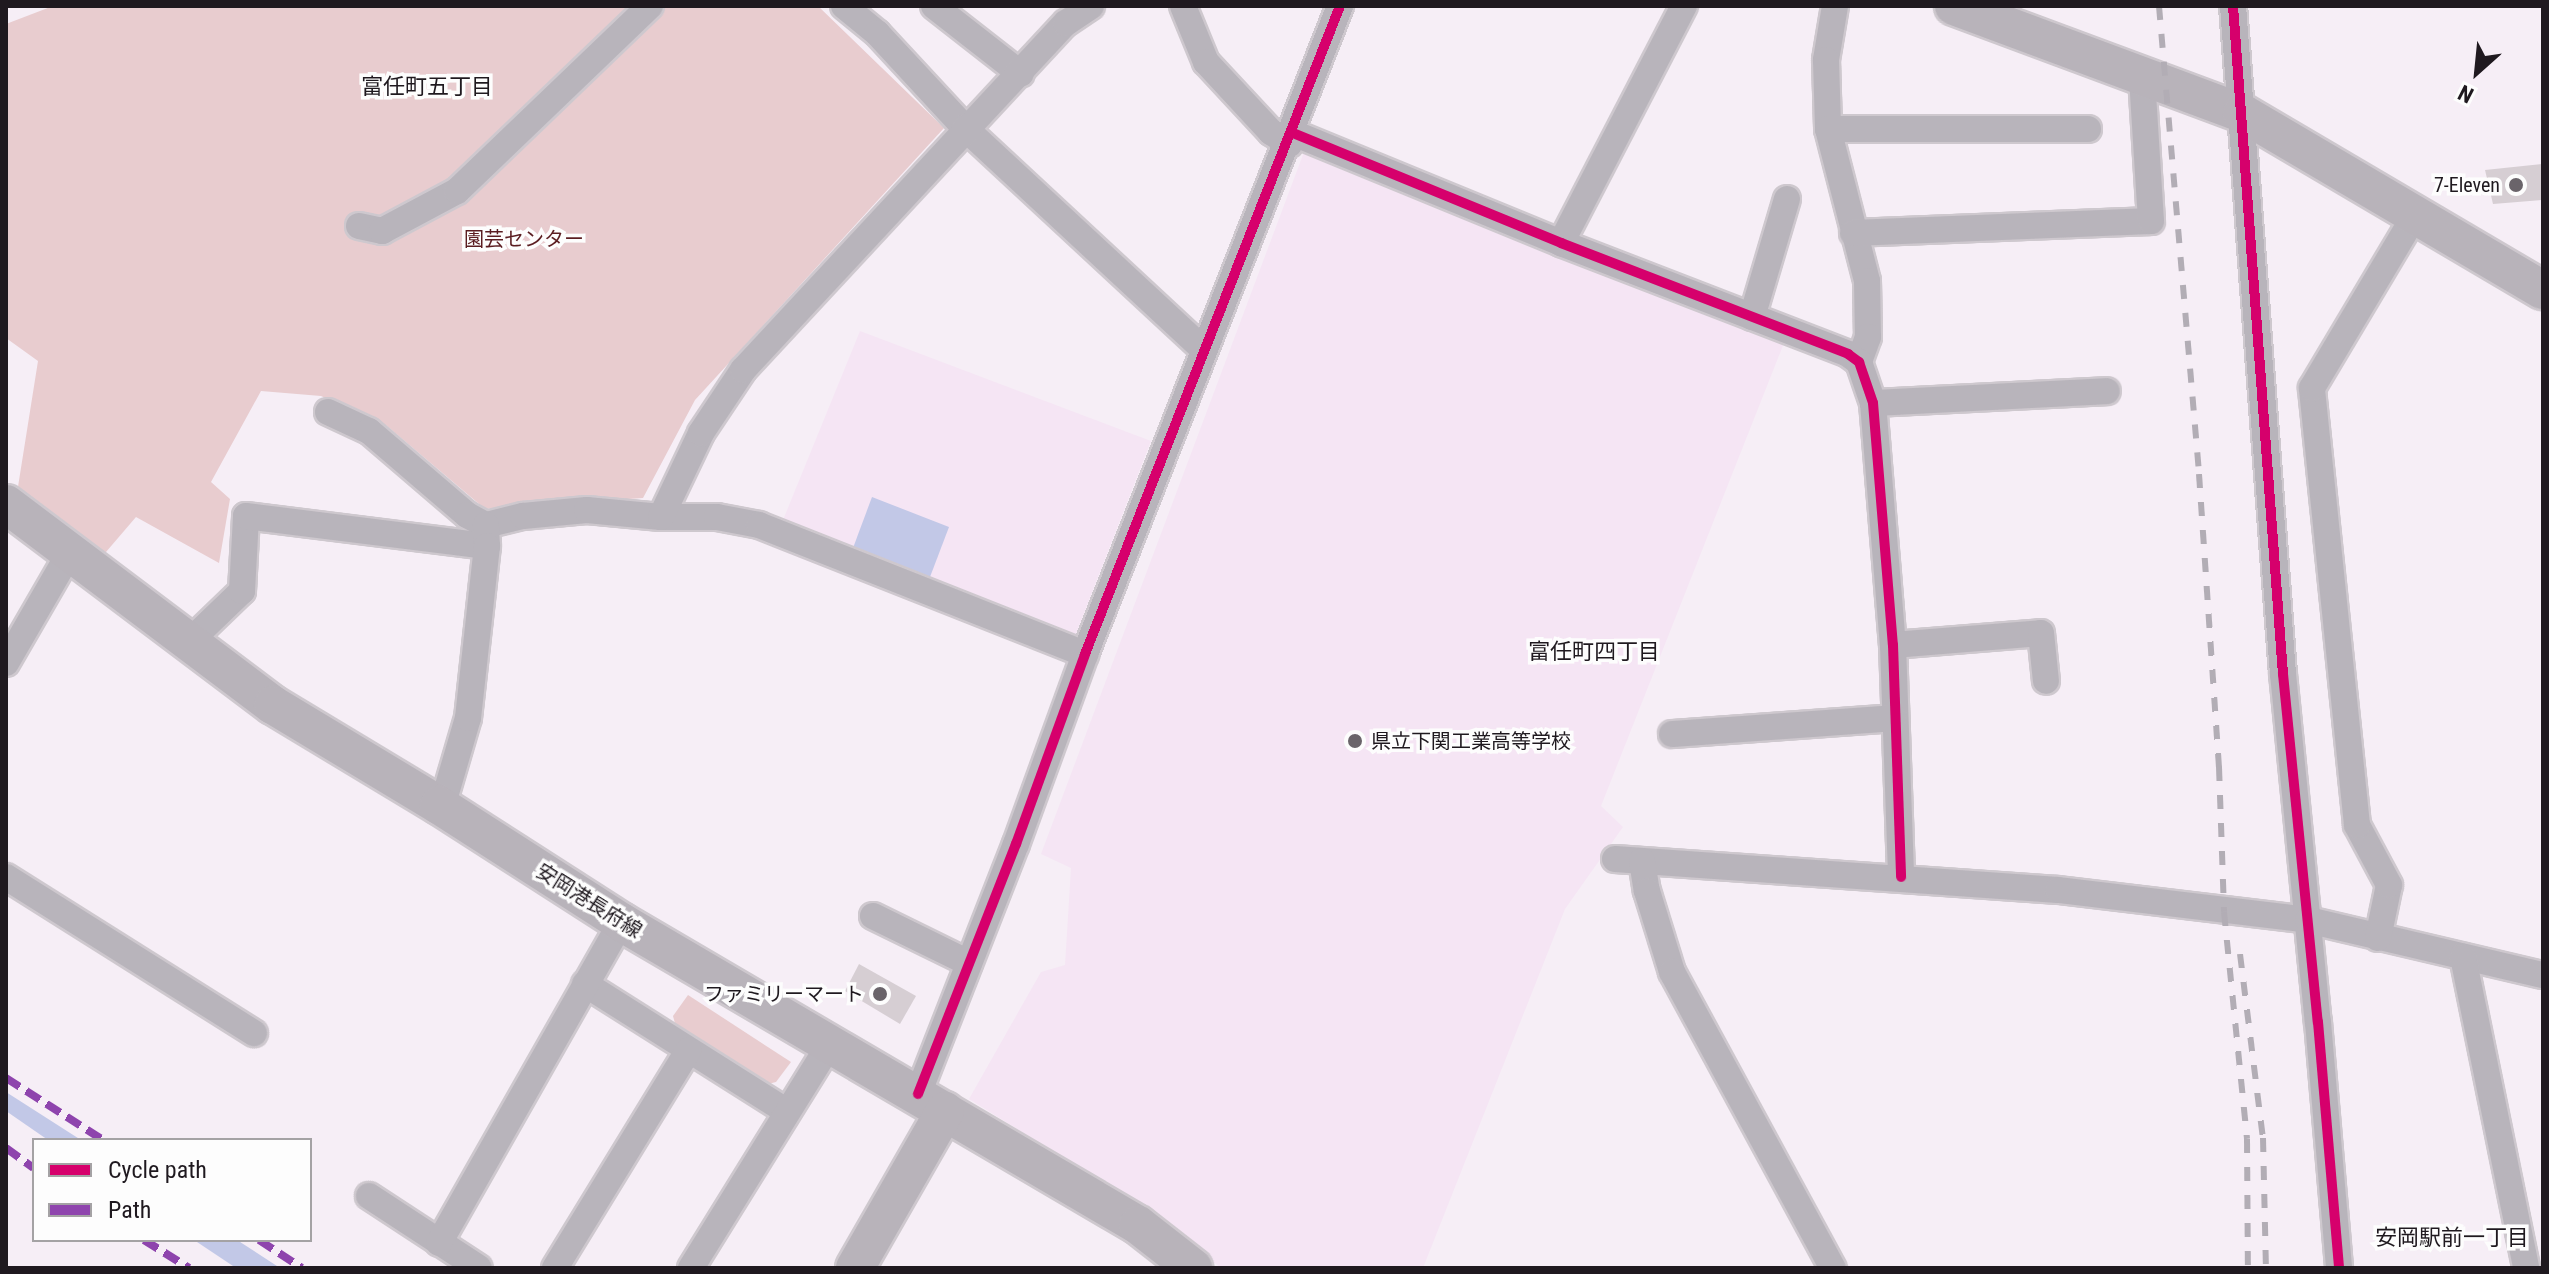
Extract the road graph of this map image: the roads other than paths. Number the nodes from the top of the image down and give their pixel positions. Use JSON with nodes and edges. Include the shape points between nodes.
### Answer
{"nodes":[{"id":1,"x":650,"y":6,"type":"edge"},
{"id":2,"x":844,"y":6,"type":"edge"},
{"id":3,"x":934,"y":6,"type":"edge"},
{"id":4,"x":1091,"y":6,"type":"edge"},
{"id":5,"x":1183,"y":6,"type":"edge"},
{"id":6,"x":1340,"y":6,"type":"edge"},
{"id":7,"x":1684,"y":6,"type":"edge"},
{"id":8,"x":1835,"y":6,"type":"edge"},
{"id":9,"x":1954,"y":6,"type":"edge"},
{"id":10,"x":2233,"y":6,"type":"edge"},
{"id":11,"x":1021,"y":74,"type":"junction"},
{"id":12,"x":2142,"y":78,"type":"junction"},
{"id":13,"x":2242,"y":113,"type":"junction"},
{"id":14,"x":965,"y":128,"type":"junction"},
{"id":15,"x":1828,"y":129,"type":"junction"},
{"id":16,"x":2088,"y":129,"type":"dead end"},
{"id":17,"x":1291,"y":138,"type":"junction"},
{"id":18,"x":1787,"y":199,"type":"dead end"},
{"id":19,"x":2414,"y":217,"type":"junction"},
{"id":20,"x":359,"y":226,"type":"dead end"},
{"id":21,"x":1853,"y":233,"type":"junction"},
{"id":22,"x":1561,"y":243,"type":"junction"},
{"id":23,"x":2543,"y":290,"type":"edge"},
{"id":24,"x":1752,"y":317,"type":"junction"},
{"id":25,"x":1203,"y":349,"type":"junction"},
{"id":26,"x":1859,"y":362,"type":"junction"},
{"id":27,"x":2107,"y":391,"type":"dead end"},
{"id":28,"x":1873,"y":403,"type":"junction"},
{"id":29,"x":328,"y":412,"type":"dead end"},
{"id":30,"x":6,"y":504,"type":"edge"},
{"id":31,"x":661,"y":517,"type":"junction"},
{"id":32,"x":486,"y":536,"type":"junction"},
{"id":33,"x":69,"y":554,"type":"junction"},
{"id":34,"x":188,"y":643,"type":"junction"},
{"id":35,"x":1893,"y":645,"type":"junction"},
{"id":36,"x":1085,"y":654,"type":"junction"},
{"id":37,"x":6,"y":663,"type":"edge"},
{"id":38,"x":2046,"y":681,"type":"dead end"},
{"id":39,"x":1893,"y":718,"type":"junction"},
{"id":40,"x":1672,"y":734,"type":"dead end"},
{"id":41,"x":439,"y":805,"type":"junction"},
{"id":42,"x":1615,"y":859,"type":"dead end"},
{"id":43,"x":1642,"y":861,"type":"junction"},
{"id":44,"x":6,"y":877,"type":"edge"},
{"id":45,"x":1901,"y":877,"type":"junction"},
{"id":46,"x":873,"y":916,"type":"dead end"},
{"id":47,"x":2308,"y":920,"type":"junction"},
{"id":48,"x":621,"y":922,"type":"junction"},
{"id":49,"x":2378,"y":938,"type":"junction"},
{"id":50,"x":2463,"y":957,"type":"junction"},
{"id":51,"x":969,"y":963,"type":"junction"},
{"id":52,"x":2543,"y":975,"type":"edge"},
{"id":53,"x":585,"y":984,"type":"junction"},
{"id":54,"x":254,"y":1033,"type":"dead end"},
{"id":55,"x":830,"y":1044,"type":"junction"},
{"id":56,"x":688,"y":1051,"type":"junction"},
{"id":57,"x":931,"y":1102,"type":"junction"},
{"id":58,"x":786,"y":1111,"type":"junction"},
{"id":59,"x":369,"y":1196,"type":"dead end"},
{"id":60,"x":439,"y":1243,"type":"junction"},
{"id":61,"x":479,"y":1268,"type":"edge"},
{"id":62,"x":555,"y":1268,"type":"edge"},
{"id":63,"x":691,"y":1268,"type":"edge"},
{"id":64,"x":855,"y":1268,"type":"edge"},
{"id":65,"x":1193,"y":1268,"type":"edge"},
{"id":66,"x":1833,"y":1268,"type":"edge"},
{"id":67,"x":2339,"y":1268,"type":"edge"},
{"id":68,"x":2526,"y":1268,"type":"edge"}],
"edges":[{"from":1,"to":20,"type":"street","via":[[457,191],[382,231]]},
{"from":2,"to":14,"type":"street","via":[[877,33]]},
{"from":3,"to":11,"type":"street"},
{"from":4,"to":11,"type":"street","via":[[1066,23]]},
{"from":5,"to":17,"type":"street","via":[[1206,62],[1271,132]]},
{"from":6,"to":17,"type":"street"},
{"from":7,"to":22,"type":"street"},
{"from":8,"to":15,"type":"street","via":[[1826,60]]},
{"from":9,"to":12,"type":"main road"},
{"from":10,"to":13,"type":"street"},
{"from":11,"to":14,"type":"street"},
{"from":12,"to":13,"type":"main road"},
{"from":12,"to":21,"type":"street","via":[[2151,221]]},
{"from":13,"to":19,"type":"main road"},
{"from":13,"to":47,"type":"street","via":[[2283,674]]},
{"from":14,"to":25,"type":"street"},
{"from":14,"to":31,"type":"street","via":[[743,370],[701,433]]},
{"from":15,"to":16,"type":"street"},
{"from":15,"to":21,"type":"street"},
{"from":17,"to":22,"type":"street"},
{"from":17,"to":25,"type":"street"},
{"from":18,"to":24,"type":"street"},
{"from":19,"to":23,"type":"main road"},
{"from":19,"to":49,"type":"street","via":[[2312,388],[2357,825],[2389,885]]},
{"from":21,"to":26,"type":"street","via":[[1867,281],[1868,337]]},
{"from":22,"to":24,"type":"street"},
{"from":24,"to":26,"type":"street"},
{"from":25,"to":36,"type":"street"},
{"from":26,"to":28,"type":"street"},
{"from":27,"to":28,"type":"street","via":[[2037,403]]},
{"from":28,"to":35,"type":"street"},
{"from":29,"to":32,"type":"street","via":[[369,431]]},
{"from":30,"to":33,"type":"main road","name":"安岡港長府線"},
{"from":31,"to":32,"type":"street","via":[[587,510],[523,516]]},
{"from":31,"to":36,"type":"street","via":[[717,517],[759,525]]},
{"from":32,"to":34,"type":"street","via":[[246,516],[242,591]]},
{"from":32,"to":41,"type":"street","via":[[468,718]]},
{"from":33,"to":34,"type":"main road","name":"安岡港長府線"},
{"from":33,"to":37,"type":"street"},
{"from":34,"to":41,"type":"main road","name":"安岡港長府線","via":[[273,705]]},
{"from":35,"to":38,"type":"street","via":[[2041,633]]},
{"from":35,"to":39,"type":"street"},
{"from":36,"to":51,"type":"street"},
{"from":39,"to":40,"type":"street"},
{"from":39,"to":45,"type":"street"},
{"from":41,"to":48,"type":"main road","name":"安岡港長府線"},
{"from":42,"to":43,"type":"street"},
{"from":43,"to":45,"type":"street"},
{"from":43,"to":66,"type":"street","via":[[1672,972]]},
{"from":44,"to":54,"type":"street","via":[[162,963]]},
{"from":45,"to":47,"type":"street"},
{"from":46,"to":51,"type":"street"},
{"from":47,"to":49,"type":"street"},
{"from":47,"to":67,"type":"street"},
{"from":48,"to":53,"type":"street"},
{"from":48,"to":55,"type":"main road","name":"安岡港長府線"},
{"from":49,"to":50,"type":"street"},
{"from":50,"to":52,"type":"street"},
{"from":50,"to":68,"type":"street"},
{"from":51,"to":57,"type":"street"},
{"from":53,"to":56,"type":"street"},
{"from":53,"to":60,"type":"street"},
{"from":55,"to":57,"type":"main road","name":"安岡港長府線"},
{"from":55,"to":58,"type":"street"},
{"from":56,"to":58,"type":"street"},
{"from":56,"to":62,"type":"street"},
{"from":57,"to":64,"type":"main road"},
{"from":57,"to":65,"type":"main road","name":"安岡港長府線","via":[[1138,1225]]},
{"from":58,"to":63,"type":"street"},
{"from":59,"to":60,"type":"street"},
{"from":60,"to":61,"type":"street"}]}
